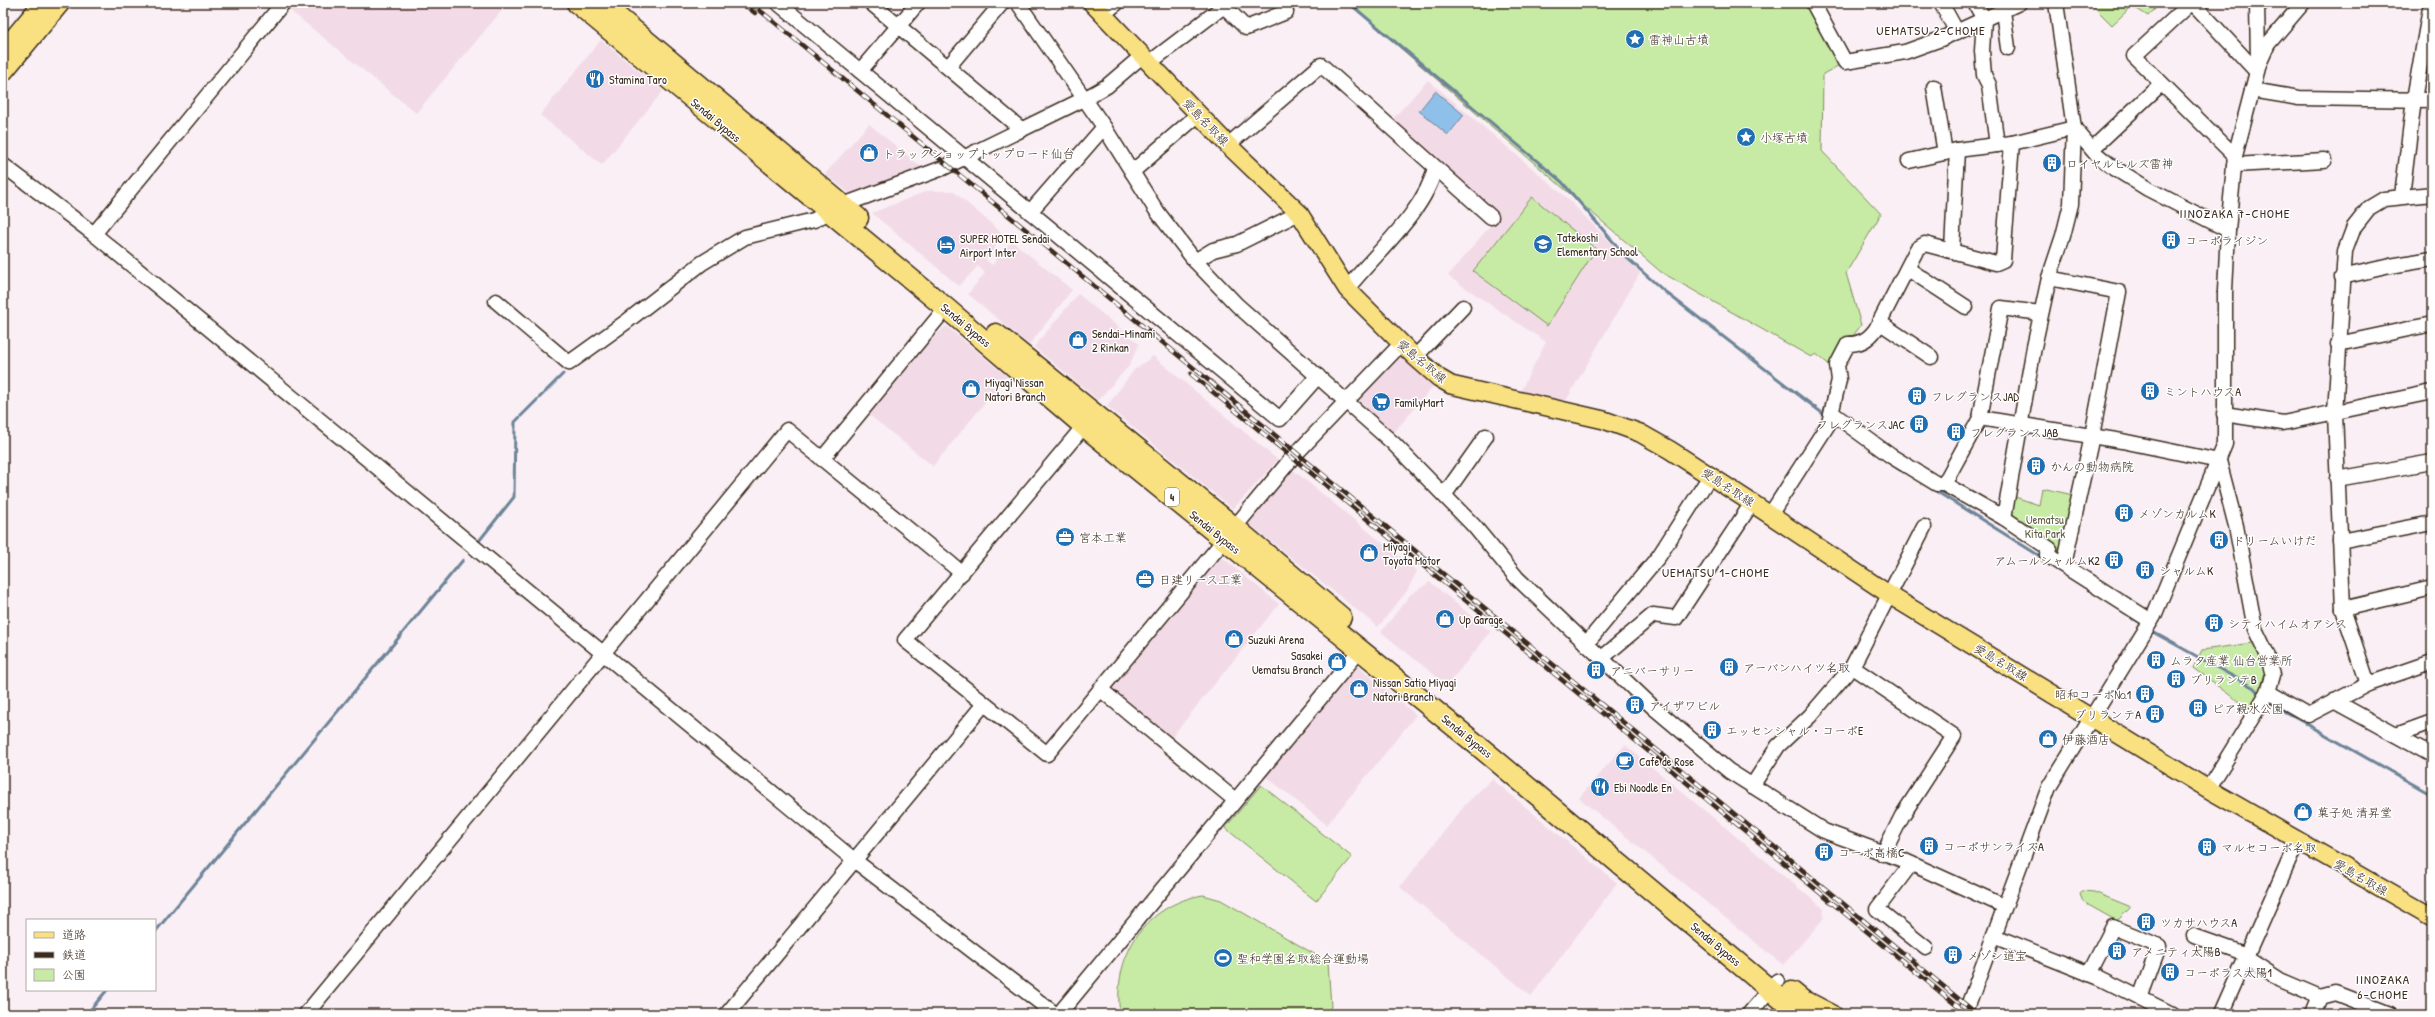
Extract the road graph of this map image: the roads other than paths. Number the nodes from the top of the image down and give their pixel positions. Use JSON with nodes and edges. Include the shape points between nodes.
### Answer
{"nodes":[{"id":1,"x":42,"y":3,"type":"edge"},
{"id":2,"x":62,"y":3,"type":"edge"},
{"id":3,"x":282,"y":3,"type":"edge"},
{"id":4,"x":577,"y":3,"type":"edge"},
{"id":5,"x":600,"y":3,"type":"edge"},
{"id":6,"x":778,"y":3,"type":"edge"},
{"id":7,"x":871,"y":3,"type":"edge"},
{"id":8,"x":918,"y":3,"type":"edge"},
{"id":9,"x":1002,"y":3,"type":"edge"},
{"id":10,"x":1018,"y":3,"type":"edge"},
{"id":11,"x":1117,"y":3,"type":"edge"},
{"id":12,"x":1813,"y":3,"type":"edge"},
{"id":13,"x":1941,"y":3,"type":"edge"},
{"id":14,"x":1976,"y":3,"type":"edge"},
{"id":15,"x":2019,"y":3,"type":"edge"},
{"id":16,"x":2056,"y":3,"type":"edge"},
{"id":17,"x":2192,"y":3,"type":"edge"},
{"id":18,"x":2257,"y":3,"type":"edge"},
{"id":19,"x":2303,"y":3,"type":"edge"},
{"id":20,"x":2431,"y":3,"type":"edge"},
{"id":21,"x":1098,"y":9,"type":"edge"},
{"id":22,"x":2003,"y":11,"type":"junction"},
{"id":23,"x":1286,"y":12,"type":"dead end"},
{"id":24,"x":1984,"y":19,"type":"junction"},
{"id":25,"x":899,"y":26,"type":"junction"},
{"id":26,"x":1957,"y":32,"type":"junction"},
{"id":27,"x":2008,"y":48,"type":"dead end"},
{"id":28,"x":3,"y":50,"type":"edge"},
{"id":29,"x":1146,"y":60,"type":"junction"},
{"id":30,"x":949,"y":66,"type":"junction"},
{"id":31,"x":2258,"y":67,"type":"junction"},
{"id":32,"x":860,"y":71,"type":"junction"},
{"id":33,"x":3,"y":73,"type":"edge"},
{"id":34,"x":2161,"y":84,"type":"junction"},
{"id":35,"x":1934,"y":87,"type":"dead end"},
{"id":36,"x":2252,"y":90,"type":"junction"},
{"id":37,"x":1084,"y":99,"type":"junction"},
{"id":38,"x":2414,"y":99,"type":"junction"},
{"id":39,"x":2432,"y":100,"type":"edge"},
{"id":40,"x":1199,"y":114,"type":"junction"},
{"id":41,"x":1104,"y":127,"type":"junction"},
{"id":42,"x":2074,"y":128,"type":"junction"},
{"id":43,"x":1021,"y":129,"type":"junction"},
{"id":44,"x":2012,"y":143,"type":"junction"},
{"id":45,"x":1228,"y":145,"type":"junction"},
{"id":46,"x":1997,"y":145,"type":"junction"},
{"id":47,"x":2092,"y":149,"type":"junction"},
{"id":48,"x":1951,"y":151,"type":"junction"},
{"id":49,"x":964,"y":156,"type":"junction"},
{"id":50,"x":2324,"y":160,"type":"dead end"},
{"id":51,"x":1909,"y":161,"type":"dead end"},
{"id":52,"x":2235,"y":161,"type":"junction"},
{"id":53,"x":3,"y":165,"type":"edge"},
{"id":54,"x":1435,"y":168,"type":"junction"},
{"id":55,"x":1132,"y":172,"type":"junction"},
{"id":56,"x":2432,"y":194,"type":"edge"},
{"id":57,"x":2402,"y":196,"type":"junction"},
{"id":58,"x":836,"y":209,"type":"junction"},
{"id":59,"x":1030,"y":212,"type":"junction"},
{"id":60,"x":1299,"y":212,"type":"junction"},
{"id":61,"x":1491,"y":217,"type":"dead end"},
{"id":62,"x":2228,"y":230,"type":"junction"},
{"id":63,"x":94,"y":234,"type":"junction"},
{"id":64,"x":1952,"y":250,"type":"junction"},
{"id":65,"x":2432,"y":259,"type":"edge"},
{"id":66,"x":1195,"y":261,"type":"junction"},
{"id":67,"x":1908,"y":269,"type":"junction"},
{"id":68,"x":2342,"y":277,"type":"junction"},
{"id":69,"x":2049,"y":278,"type":"junction"},
{"id":70,"x":1347,"y":289,"type":"junction"},
{"id":71,"x":496,"y":301,"type":"dead end"},
{"id":72,"x":1463,"y":307,"type":"dead end"},
{"id":73,"x":1966,"y":307,"type":"dead end"},
{"id":74,"x":946,"y":308,"type":"junction"},
{"id":75,"x":2041,"y":313,"type":"junction"},
{"id":76,"x":1880,"y":322,"type":"junction"},
{"id":77,"x":2432,"y":324,"type":"edge"},
{"id":78,"x":1401,"y":344,"type":"junction"},
{"id":79,"x":2338,"y":344,"type":"junction"},
{"id":80,"x":1415,"y":357,"type":"junction"},
{"id":81,"x":1931,"y":357,"type":"dead end"},
{"id":82,"x":1318,"y":376,"type":"junction"},
{"id":83,"x":2432,"y":392,"type":"edge"},
{"id":84,"x":1346,"y":401,"type":"junction"},
{"id":85,"x":2335,"y":413,"type":"junction"},
{"id":86,"x":2224,"y":414,"type":"junction"},
{"id":87,"x":1831,"y":417,"type":"junction"},
{"id":88,"x":1980,"y":418,"type":"junction"},
{"id":89,"x":2022,"y":425,"type":"junction"},
{"id":90,"x":1084,"y":426,"type":"junction"},
{"id":91,"x":1486,"y":436,"type":"dead end"},
{"id":92,"x":2092,"y":436,"type":"junction"},
{"id":93,"x":822,"y":459,"type":"junction"},
{"id":94,"x":2219,"y":461,"type":"junction"},
{"id":95,"x":2432,"y":462,"type":"edge"},
{"id":96,"x":1710,"y":476,"type":"junction"},
{"id":97,"x":2337,"y":479,"type":"junction"},
{"id":98,"x":1944,"y":484,"type":"junction"},
{"id":99,"x":1445,"y":494,"type":"junction"},
{"id":100,"x":1752,"y":503,"type":"junction"},
{"id":101,"x":1770,"y":514,"type":"junction"},
{"id":102,"x":2004,"y":518,"type":"junction"},
{"id":103,"x":2432,"y":523,"type":"edge"},
{"id":104,"x":1924,"y":527,"type":"dead end"},
{"id":105,"x":1229,"y":533,"type":"junction"},
{"id":106,"x":2340,"y":541,"type":"junction"},
{"id":107,"x":2064,"y":565,"type":"junction"},
{"id":108,"x":962,"y":573,"type":"junction"},
{"id":109,"x":2432,"y":588,"type":"edge"},
{"id":110,"x":1888,"y":594,"type":"junction"},
{"id":111,"x":2343,"y":609,"type":"junction"},
{"id":112,"x":2151,"y":621,"type":"junction"},
{"id":113,"x":1586,"y":644,"type":"junction"},
{"id":114,"x":1360,"y":650,"type":"junction"},
{"id":115,"x":602,"y":654,"type":"junction"},
{"id":116,"x":1602,"y":658,"type":"junction"},
{"id":117,"x":2432,"y":662,"type":"edge"},
{"id":118,"x":1852,"y":666,"type":"junction"},
{"id":119,"x":2368,"y":684,"type":"junction"},
{"id":120,"x":1100,"y":689,"type":"junction"},
{"id":121,"x":2268,"y":692,"type":"junction"},
{"id":122,"x":2334,"y":701,"type":"junction"},
{"id":123,"x":984,"y":704,"type":"junction"},
{"id":124,"x":2091,"y":716,"type":"junction"},
{"id":125,"x":2432,"y":722,"type":"edge"},
{"id":126,"x":2396,"y":735,"type":"junction"},
{"id":127,"x":2432,"y":755,"type":"edge"},
{"id":128,"x":1752,"y":786,"type":"junction"},
{"id":129,"x":2208,"y":788,"type":"junction"},
{"id":130,"x":1236,"y":800,"type":"junction"},
{"id":131,"x":2298,"y":840,"type":"junction"},
{"id":132,"x":1883,"y":854,"type":"junction"},
{"id":133,"x":854,"y":860,"type":"junction"},
{"id":134,"x":1910,"y":864,"type":"junction"},
{"id":135,"x":2004,"y":906,"type":"junction"},
{"id":136,"x":2432,"y":917,"type":"edge"},
{"id":137,"x":1994,"y":936,"type":"junction"},
{"id":138,"x":2202,"y":939,"type":"dead end"},
{"id":139,"x":1926,"y":948,"type":"dead end"},
{"id":140,"x":2246,"y":958,"type":"junction"},
{"id":141,"x":2089,"y":974,"type":"junction"},
{"id":142,"x":1773,"y":985,"type":"junction"},
{"id":143,"x":2320,"y":997,"type":"junction"},
{"id":144,"x":2140,"y":998,"type":"junction"},
{"id":145,"x":1799,"y":1005,"type":"edge"},
{"id":146,"x":306,"y":1014,"type":"edge"},
{"id":147,"x":727,"y":1014,"type":"edge"},
{"id":148,"x":1055,"y":1014,"type":"edge"},
{"id":149,"x":1059,"y":1014,"type":"edge"},
{"id":150,"x":1749,"y":1014,"type":"edge"},
{"id":151,"x":1819,"y":1014,"type":"edge"},
{"id":152,"x":1833,"y":1014,"type":"edge"},
{"id":153,"x":1965,"y":1014,"type":"edge"},
{"id":154,"x":2172,"y":1014,"type":"edge"},
{"id":155,"x":2221,"y":1014,"type":"edge"},
{"id":156,"x":2313,"y":1014,"type":"edge"},
{"id":157,"x":2389,"y":1014,"type":"edge"}],
"edges":[{"from":1,"to":28,"type":"main road"},
{"from":2,"to":33,"type":"main road"},
{"from":3,"to":63,"type":"street"},
{"from":4,"to":58,"type":"highway","name":"Sendai Bypass","number":"4"},
{"from":5,"to":58,"type":"highway","name":"Sendai Bypass","number":"4"},
{"from":6,"to":32,"type":"street"},
{"from":7,"to":25,"type":"street"},
{"from":8,"to":25,"type":"street"},
{"from":9,"to":30,"type":"street"},
{"from":10,"to":37,"type":"street"},
{"from":11,"to":21,"type":"street"},
{"from":12,"to":26,"type":"street","via":[[1845,62],[1905,52]]},
{"from":13,"to":26,"type":"street"},
{"from":14,"to":24,"type":"street"},
{"from":15,"to":22,"type":"street"},
{"from":16,"to":42,"type":"street"},
{"from":17,"to":31,"type":"street"},
{"from":17,"to":34,"type":"street","via":[[2134,56]]},
{"from":18,"to":31,"type":"street"},
{"from":19,"to":31,"type":"street","via":[[2268,44]]},
{"from":20,"to":38,"type":"street"},
{"from":21,"to":29,"type":"main road","name":"愛島名取線"},
{"from":22,"to":24,"type":"street"},
{"from":22,"to":27,"type":"street"},
{"from":23,"to":29,"type":"street","via":[[1246,28],[1224,6]]},
{"from":24,"to":26,"type":"street"},
{"from":24,"to":46,"type":"street","via":[[1984,75],[1989,85]]},
{"from":25,"to":30,"type":"street"},
{"from":25,"to":32,"type":"street"},
{"from":29,"to":37,"type":"street"},
{"from":29,"to":40,"type":"main road","name":"愛島名取線"},
{"from":30,"to":43,"type":"street"},
{"from":31,"to":36,"type":"street"},
{"from":32,"to":49,"type":"street"},
{"from":34,"to":47,"type":"street"},
{"from":34,"to":52,"type":"street"},
{"from":35,"to":48,"type":"street"},
{"from":36,"to":38,"type":"street","via":[[2299,98]]},
{"from":36,"to":52,"type":"street"},
{"from":37,"to":41,"type":"street"},
{"from":37,"to":43,"type":"street"},
{"from":38,"to":39,"type":"street"},
{"from":38,"to":57,"type":"street"},
{"from":40,"to":45,"type":"main road","name":"愛島名取線"},
{"from":40,"to":55,"type":"street"},
{"from":41,"to":55,"type":"street"},
{"from":41,"to":59,"type":"street"},
{"from":42,"to":44,"type":"street"},
{"from":42,"to":47,"type":"street"},
{"from":42,"to":69,"type":"street","via":[[2071,204]]},
{"from":43,"to":49,"type":"street"},
{"from":44,"to":46,"type":"street"},
{"from":44,"to":64,"type":"street","via":[[2003,260],[1996,263]]},
{"from":45,"to":54,"type":"street","via":[[1321,65]]},
{"from":45,"to":60,"type":"main road","name":"愛島名取線"},
{"from":46,"to":48,"type":"street"},
{"from":47,"to":62,"type":"street","via":[[2111,166],[2148,189]]},
{"from":48,"to":51,"type":"street"},
{"from":48,"to":64,"type":"street"},
{"from":49,"to":58,"type":"street","via":[[934,171]]},
{"from":49,"to":59,"type":"street"},
{"from":50,"to":52,"type":"street"},
{"from":52,"to":62,"type":"street"},
{"from":53,"to":63,"type":"street"},
{"from":54,"to":61,"type":"street"},
{"from":54,"to":70,"type":"street","via":[[1431,184],[1414,210]]},
{"from":55,"to":66,"type":"street","via":[[1156,210]]},
{"from":56,"to":57,"type":"street"},
{"from":57,"to":68,"type":"street","via":[[2384,199],[2369,208],[2354,227],[2345,250]]},
{"from":58,"to":71,"type":"street","via":[[795,225],[745,237],[702,263],[569,363]]},
{"from":58,"to":74,"type":"highway","name":"Sendai Bypass","number":"4"},
{"from":58,"to":105,"type":"highway","name":"Sendai Bypass","number":"4","via":[[966,310]]},
{"from":59,"to":82,"type":"street","via":[[1280,419]]},
{"from":60,"to":66,"type":"street","via":[[1237,244],[1213,250]]},
{"from":60,"to":70,"type":"main road","name":"愛島名取線"},
{"from":62,"to":86,"type":"street"},
{"from":63,"to":115,"type":"street"},
{"from":64,"to":67,"type":"street","via":[[1925,244],[1917,249]]},
{"from":65,"to":68,"type":"street"},
{"from":66,"to":82,"type":"street","via":[[1237,305]]},
{"from":67,"to":73,"type":"street"},
{"from":67,"to":76,"type":"street"},
{"from":68,"to":79,"type":"street"},
{"from":69,"to":75,"type":"street"},
{"from":69,"to":92,"type":"street","via":[[2119,292]]},
{"from":70,"to":78,"type":"main road","name":"愛島名取線"},
{"from":72,"to":80,"type":"street"},
{"from":74,"to":90,"type":"highway","name":"Sendai Bypass","number":"4"},
{"from":74,"to":93,"type":"street"},
{"from":75,"to":88,"type":"street","via":[[2001,308]]},
{"from":75,"to":89,"type":"street"},
{"from":76,"to":81,"type":"street"},
{"from":76,"to":87,"type":"street","via":[[1870,337],[1858,344],[1848,344],[1837,365],[1839,380]]},
{"from":77,"to":79,"type":"street"},
{"from":78,"to":80,"type":"main road","name":"愛島名取線"},
{"from":78,"to":84,"type":"street"},
{"from":79,"to":85,"type":"street"},
{"from":80,"to":96,"type":"main road","name":"愛島名取線","via":[[1451,385],[1604,420],[1640,433]]},
{"from":82,"to":84,"type":"street"},
{"from":83,"to":85,"type":"street"},
{"from":84,"to":99,"type":"street"},
{"from":84,"to":105,"type":"street","via":[[1292,458]]},
{"from":85,"to":86,"type":"street","via":[[2283,423]]},
{"from":85,"to":97,"type":"street"},
{"from":86,"to":94,"type":"street","via":[[2225,444]]},
{"from":87,"to":98,"type":"street","via":[[1937,484]]},
{"from":87,"to":101,"type":"street"},
{"from":88,"to":89,"type":"street"},
{"from":88,"to":98,"type":"street"},
{"from":89,"to":92,"type":"street"},
{"from":89,"to":102,"type":"street"},
{"from":90,"to":105,"type":"highway","name":"Sendai Bypass","number":"4"},
{"from":90,"to":108,"type":"street"},
{"from":91,"to":99,"type":"street"},
{"from":92,"to":94,"type":"street"},
{"from":92,"to":107,"type":"street"},
{"from":93,"to":108,"type":"street"},
{"from":93,"to":115,"type":"street","via":[[787,430]]},
{"from":94,"to":112,"type":"street"},
{"from":94,"to":121,"type":"street","via":[[2236,526],[2255,629],[2267,654],[2273,675]]},
{"from":95,"to":97,"type":"street"},
{"from":96,"to":100,"type":"main road","name":"愛島名取線"},
{"from":96,"to":113,"type":"street","via":[[1659,556]]},
{"from":97,"to":106,"type":"street"},
{"from":98,"to":102,"type":"street"},
{"from":99,"to":113,"type":"street","via":[[1517,578]]},
{"from":100,"to":101,"type":"main road","name":"愛島名取線"},
{"from":100,"to":116,"type":"street","via":[[1676,618],[1653,615]]},
{"from":101,"to":110,"type":"main road","name":"愛島名取線"},
{"from":102,"to":107,"type":"street","via":[[2050,549],[2047,555]]},
{"from":103,"to":106,"type":"street"},
{"from":104,"to":110,"type":"street"},
{"from":105,"to":114,"type":"highway","name":"Sendai Bypass","number":"4"},
{"from":105,"to":120,"type":"street"},
{"from":105,"to":142,"type":"highway","name":"Sendai Bypass","number":"4"},
{"from":106,"to":111,"type":"street"},
{"from":107,"to":112,"type":"street"},
{"from":108,"to":123,"type":"street","via":[[905,640]]},
{"from":109,"to":111,"type":"street"},
{"from":110,"to":118,"type":"street"},
{"from":110,"to":124,"type":"main road","name":"愛島名取線"},
{"from":111,"to":119,"type":"street"},
{"from":112,"to":124,"type":"street"},
{"from":113,"to":116,"type":"street"},
{"from":114,"to":130,"type":"street"},
{"from":114,"to":142,"type":"highway","name":"Sendai Bypass","number":"4"},
{"from":115,"to":133,"type":"street"},
{"from":115,"to":146,"type":"street"},
{"from":116,"to":128,"type":"street","via":[[1691,742]]},
{"from":117,"to":119,"type":"street"},
{"from":118,"to":128,"type":"street","via":[[1810,716],[1778,746]]},
{"from":118,"to":132,"type":"street","via":[[1954,736],[1902,816]]},
{"from":119,"to":122,"type":"street"},
{"from":120,"to":123,"type":"street","via":[[1047,754]]},
{"from":120,"to":130,"type":"street"},
{"from":121,"to":122,"type":"street","via":[[2308,715]]},
{"from":121,"to":129,"type":"street"},
{"from":122,"to":126,"type":"street"},
{"from":123,"to":133,"type":"street"},
{"from":124,"to":129,"type":"main road","name":"愛島名取線"},
{"from":124,"to":135,"type":"street","via":[[2049,787]]},
{"from":125,"to":126,"type":"street"},
{"from":126,"to":127,"type":"street"},
{"from":128,"to":132,"type":"street","via":[[1824,830]]},
{"from":129,"to":131,"type":"main road","name":"愛島名取線"},
{"from":130,"to":149,"type":"street"},
{"from":131,"to":136,"type":"main road","name":"愛島名取線"},
{"from":131,"to":140,"type":"street"},
{"from":132,"to":134,"type":"street"},
{"from":133,"to":147,"type":"street"},
{"from":133,"to":148,"type":"street"},
{"from":134,"to":135,"type":"street"},
{"from":134,"to":139,"type":"street","via":[[1877,909]]},
{"from":135,"to":137,"type":"street"},
{"from":137,"to":141,"type":"street"},
{"from":137,"to":153,"type":"street"},
{"from":138,"to":140,"type":"street","via":[[2194,936],[2242,953]]},
{"from":140,"to":143,"type":"street","via":[[2280,980]]},
{"from":140,"to":155,"type":"street"},
{"from":141,"to":144,"type":"street"},
{"from":141,"to":144,"type":"street","via":[[2113,927],[2159,946]]},
{"from":142,"to":145,"type":"highway","name":"Sendai Bypass","number":"4"},
{"from":142,"to":150,"type":"street"},
{"from":143,"to":156,"type":"street"},
{"from":143,"to":157,"type":"street","via":[[2335,993]]},
{"from":144,"to":154,"type":"street"},
{"from":145,"to":151,"type":"highway","name":"Sendai Bypass","number":"4"},
{"from":145,"to":152,"type":"main road"}]}
